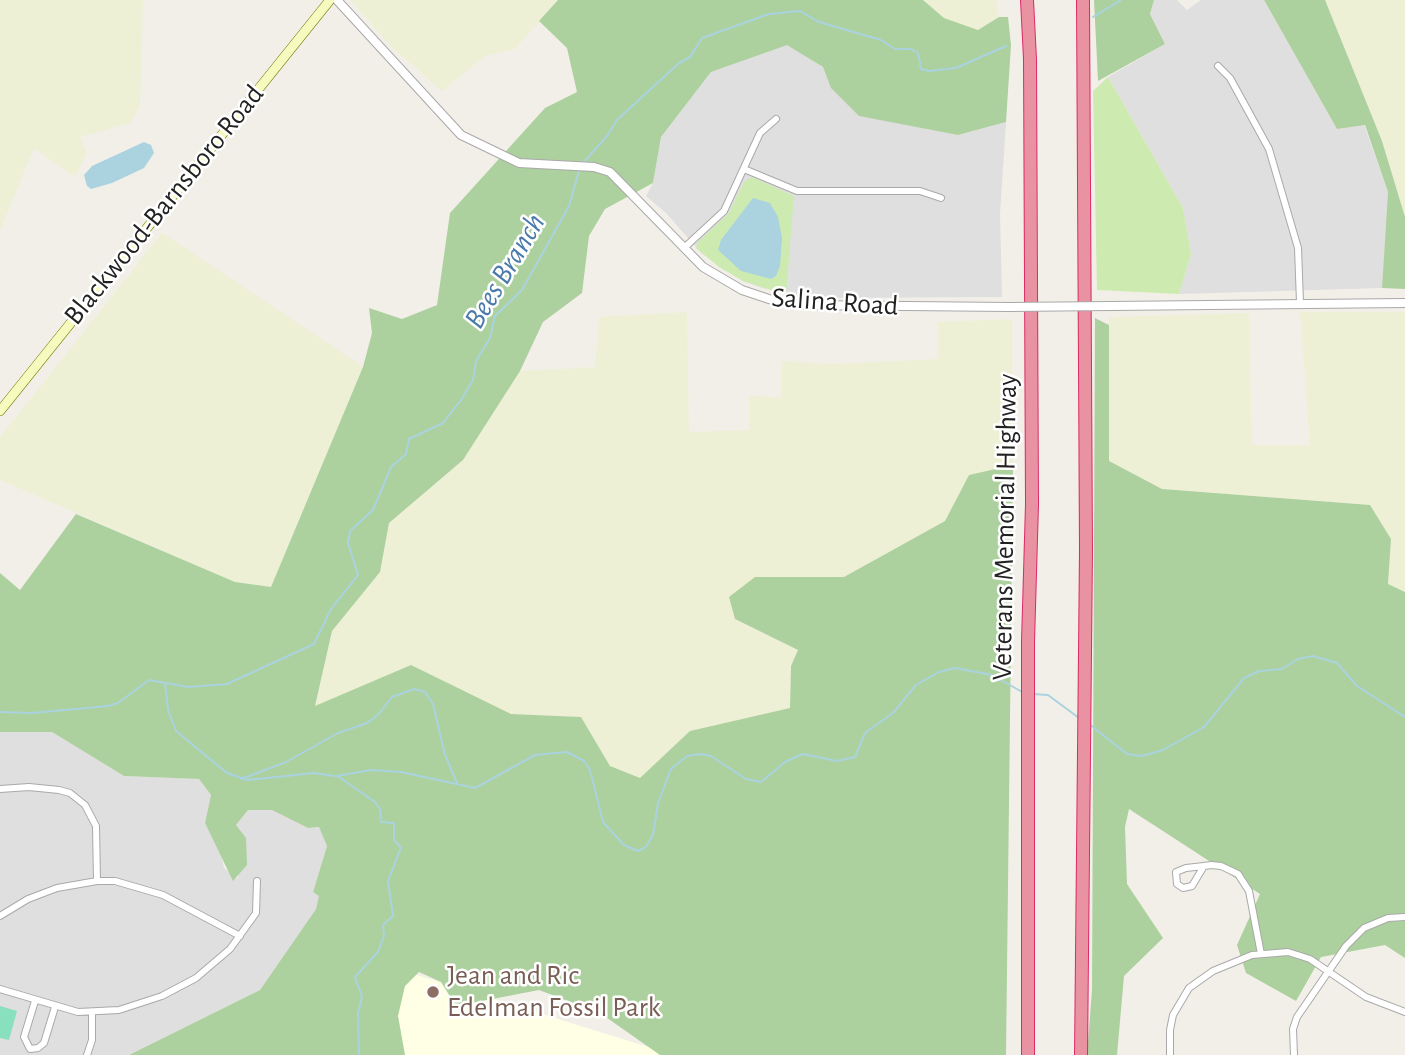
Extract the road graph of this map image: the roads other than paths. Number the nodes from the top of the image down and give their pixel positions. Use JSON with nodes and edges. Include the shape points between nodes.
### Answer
{"nodes":[{"id":1,"x":330,"y":0,"type":"edge"},
{"id":2,"x":337,"y":0,"type":"edge"},
{"id":3,"x":1027,"y":0,"type":"edge"},
{"id":4,"x":1083,"y":0,"type":"edge"},
{"id":5,"x":1218,"y":66,"type":"dead end"},
{"id":6,"x":776,"y":119,"type":"dead end"},
{"id":7,"x":744,"y":169,"type":"junction"},
{"id":8,"x":941,"y":198,"type":"dead end"},
{"id":9,"x":684,"y":248,"type":"junction"},
{"id":10,"x":1300,"y":303,"type":"junction"},
{"id":11,"x":1405,"y":303,"type":"edge"},
{"id":12,"x":0,"y":411,"type":"edge"},
{"id":13,"x":0,"y":789,"type":"edge"},
{"id":14,"x":1204,"y":866,"type":"junction"},
{"id":15,"x":97,"y":881,"type":"junction"},
{"id":16,"x":257,"y":881,"type":"dead end"},
{"id":17,"x":0,"y":916,"type":"edge"},
{"id":18,"x":1405,"y":917,"type":"edge"},
{"id":19,"x":240,"y":936,"type":"junction"},
{"id":20,"x":1261,"y":954,"type":"junction"},
{"id":21,"x":1329,"y":971,"type":"junction"},
{"id":22,"x":0,"y":989,"type":"edge"},
{"id":23,"x":35,"y":1001,"type":"junction"},
{"id":24,"x":55,"y":1007,"type":"junction"},
{"id":25,"x":92,"y":1012,"type":"junction"},
{"id":26,"x":1405,"y":1012,"type":"edge"},
{"id":27,"x":87,"y":1055,"type":"edge"},
{"id":28,"x":1028,"y":1055,"type":"edge"},
{"id":29,"x":1081,"y":1055,"type":"edge"},
{"id":30,"x":1170,"y":1055,"type":"edge"},
{"id":31,"x":1294,"y":1055,"type":"edge"}],
"edges":[{"from":1,"to":12,"type":"main road","name":"Blackwood-Barnsboro Road"},
{"from":2,"to":9,"type":"street","name":"Salina Road","via":[[461,135],[519,163],[586,166],[616,176]]},
{"from":3,"to":28,"type":"highway","name":"Veterans Memorial Highway","via":[[1032,490]]},
{"from":4,"to":29,"type":"highway","via":[[1086,550]]},
{"from":5,"to":10,"type":"street","via":[[1230,78],[1269,149],[1298,248]]},
{"from":6,"to":7,"type":"street","via":[[760,133]]},
{"from":7,"to":8,"type":"street","via":[[797,191],[920,191]]},
{"from":7,"to":9,"type":"street","via":[[724,211]]},
{"from":9,"to":10,"type":"street","name":"Salina Road","bridge":true,"via":[[726,282],[786,303],[893,308]]},
{"from":10,"to":11,"type":"street","name":"Salina Road"},
{"from":13,"to":15,"type":"street","via":[[58,790],[85,804],[96,826]]},
{"from":14,"to":14,"type":"street","via":[[1179,870],[1177,884],[1192,886]]},
{"from":14,"to":20,"type":"street","via":[[1231,869],[1242,879]]},
{"from":15,"to":17,"type":"street","via":[[43,893]]},
{"from":15,"to":19,"type":"street","via":[[151,890]]},
{"from":16,"to":19,"type":"street","via":[[256,913]]},
{"from":18,"to":21,"type":"street","via":[[1364,928]]},
{"from":19,"to":25,"type":"street","via":[[219,960],[170,992],[119,1010]]},
{"from":20,"to":21,"type":"street","via":[[1288,951]]},
{"from":20,"to":30,"type":"street","via":[[1213,971],[1189,988],[1173,1015]]},
{"from":21,"to":26,"type":"street","via":[[1366,997]]},
{"from":21,"to":31,"type":"street","via":[[1297,1017]]},
{"from":22,"to":23,"type":"street"},
{"from":23,"to":24,"type":"street"},
{"from":23,"to":24,"type":"street","via":[[23,1037],[30,1049],[44,1043]]},
{"from":24,"to":25,"type":"street"},
{"from":25,"to":27,"type":"street"}]}
